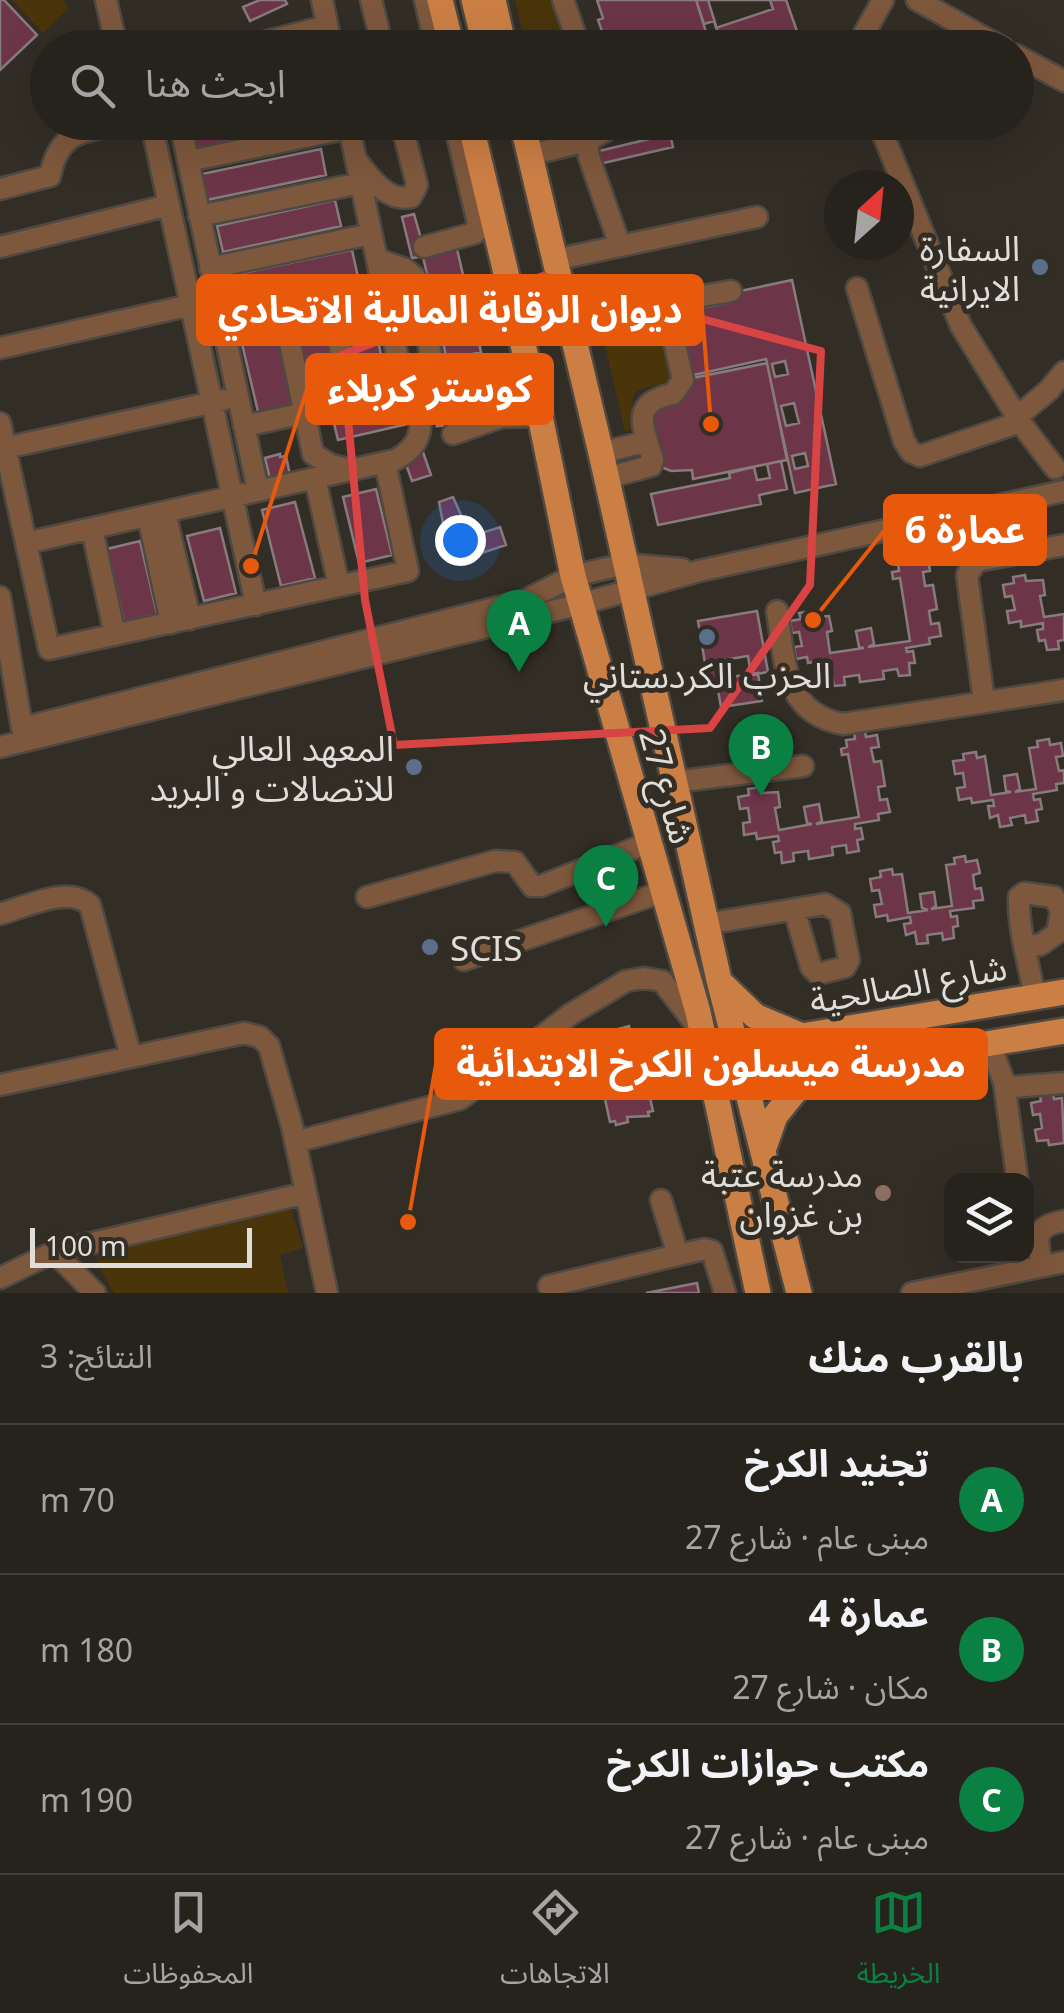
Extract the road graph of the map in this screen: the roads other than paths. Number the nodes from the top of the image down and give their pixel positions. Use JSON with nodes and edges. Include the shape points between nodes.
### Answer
{"nodes":[{"id":1,"x":106,"y":0,"type":"edge"},
{"id":2,"x":322,"y":0,"type":"edge"},
{"id":3,"x":371,"y":0,"type":"edge"},
{"id":4,"x":425,"y":0,"type":"edge"},
{"id":5,"x":440,"y":0,"type":"edge"},
{"id":6,"x":474,"y":0,"type":"edge"},
{"id":7,"x":493,"y":0,"type":"edge"},
{"id":8,"x":563,"y":0,"type":"edge"},
{"id":9,"x":883,"y":0,"type":"edge"},
{"id":10,"x":917,"y":0,"type":"edge"},
{"id":11,"x":112,"y":30,"type":"edge"},
{"id":12,"x":326,"y":30,"type":"edge"},
{"id":13,"x":378,"y":30,"type":"edge"},
{"id":14,"x":432,"y":30,"type":"edge"},
{"id":15,"x":448,"y":30,"type":"edge"},
{"id":16,"x":482,"y":30,"type":"edge"},
{"id":17,"x":500,"y":30,"type":"edge"},
{"id":18,"x":574,"y":30,"type":"edge"},
{"id":19,"x":866,"y":30,"type":"edge"},
{"id":20,"x":971,"y":30,"type":"edge"},
{"id":21,"x":1034,"y":65,"type":"edge"},
{"id":22,"x":1064,"y":81,"type":"edge"},
{"id":23,"x":66,"y":140,"type":"edge"},
{"id":24,"x":155,"y":140,"type":"edge"},
{"id":25,"x":184,"y":140,"type":"edge"},
{"id":26,"x":281,"y":140,"type":"edge"},
{"id":27,"x":351,"y":140,"type":"edge"},
{"id":28,"x":406,"y":140,"type":"edge"},
{"id":29,"x":458,"y":140,"type":"edge"},
{"id":30,"x":474,"y":140,"type":"edge"},
{"id":31,"x":524,"y":140,"type":"edge"},
{"id":32,"x":576,"y":140,"type":"edge"},
{"id":33,"x":885,"y":140,"type":"edge"},
{"id":34,"x":587,"y":141,"type":"joint"},
{"id":35,"x":356,"y":160,"type":"junction"},
{"id":36,"x":188,"y":161,"type":"junction"},
{"id":37,"x":0,"y":189,"type":"edge"},
{"id":38,"x":362,"y":191,"type":"junction"},
{"id":39,"x":489,"y":202,"type":"junction"},
{"id":40,"x":169,"y":205,"type":"junction"},
{"id":41,"x":200,"y":216,"type":"junction"},
{"id":42,"x":757,"y":217,"type":"dead end"},
{"id":43,"x":475,"y":233,"type":"junction"},
{"id":44,"x":371,"y":234,"type":"junction"},
{"id":45,"x":620,"y":246,"type":"junction"},
{"id":46,"x":0,"y":247,"type":"edge"},
{"id":47,"x":402,"y":253,"type":"junction"},
{"id":48,"x":554,"y":260,"type":"junction"},
{"id":49,"x":210,"y":268,"type":"junction"},
{"id":50,"x":382,"y":288,"type":"junction"},
{"id":51,"x":857,"y":288,"type":"dead end"},
{"id":52,"x":731,"y":292,"type":"dead end"},
{"id":53,"x":330,"y":299,"type":"junction"},
{"id":54,"x":191,"y":306,"type":"junction"},
{"id":55,"x":282,"y":309,"type":"junction"},
{"id":56,"x":222,"y":321,"type":"junction"},
{"id":57,"x":0,"y":348,"type":"edge"},
{"id":58,"x":397,"y":355,"type":"junction"},
{"id":59,"x":1064,"y":372,"type":"edge"},
{"id":60,"x":410,"y":392,"type":"junction"},
{"id":61,"x":450,"y":394,"type":"junction"},
{"id":62,"x":238,"y":397,"type":"junction"},
{"id":63,"x":212,"y":403,"type":"junction"},
{"id":64,"x":352,"y":404,"type":"junction"},
{"id":65,"x":304,"y":414,"type":"junction"},
{"id":66,"x":540,"y":416,"type":"junction"},
{"id":67,"x":502,"y":418,"type":"junction"},
{"id":68,"x":1019,"y":420,"type":"junction"},
{"id":69,"x":0,"y":423,"type":"edge"},
{"id":70,"x":244,"y":426,"type":"junction"},
{"id":71,"x":405,"y":454,"type":"junction"},
{"id":72,"x":385,"y":462,"type":"junction"},
{"id":73,"x":5,"y":464,"type":"edge"},
{"id":74,"x":1060,"y":464,"type":"edge"},
{"id":75,"x":603,"y":466,"type":"junction"},
{"id":76,"x":354,"y":469,"type":"junction"},
{"id":77,"x":315,"y":478,"type":"junction"},
{"id":78,"x":258,"y":491,"type":"junction"},
{"id":79,"x":1060,"y":491,"type":"edge"},
{"id":80,"x":232,"y":497,"type":"junction"},
{"id":81,"x":157,"y":514,"type":"junction"},
{"id":82,"x":92,"y":528,"type":"junction"},
{"id":83,"x":26,"y":544,"type":"junction"},
{"id":84,"x":1064,"y":545,"type":"edge"},
{"id":85,"x":574,"y":576,"type":"junction"},
{"id":86,"x":628,"y":577,"type":"junction"},
{"id":87,"x":339,"y":586,"type":"junction"},
{"id":88,"x":0,"y":597,"type":"edge"},
{"id":89,"x":256,"y":604,"type":"junction"},
{"id":90,"x":582,"y":604,"type":"junction"},
{"id":91,"x":777,"y":610,"type":"dead end"},
{"id":92,"x":180,"y":621,"type":"junction"},
{"id":93,"x":115,"y":635,"type":"junction"},
{"id":94,"x":1064,"y":690,"type":"edge"},
{"id":95,"x":984,"y":700,"type":"junction"},
{"id":96,"x":22,"y":728,"type":"junction"},
{"id":97,"x":0,"y":733,"type":"edge"},
{"id":98,"x":0,"y":747,"type":"edge"},
{"id":99,"x":803,"y":766,"type":"dead end"},
{"id":100,"x":674,"y":782,"type":"junction"},
{"id":101,"x":648,"y":843,"type":"junction"},
{"id":102,"x":662,"y":892,"type":"junction"},
{"id":103,"x":367,"y":896,"type":"dead end"},
{"id":104,"x":794,"y":909,"type":"dead end"},
{"id":105,"x":0,"y":912,"type":"edge"},
{"id":106,"x":706,"y":924,"type":"junction"},
{"id":107,"x":1025,"y":945,"type":"dead end"},
{"id":108,"x":464,"y":960,"type":"dead end"},
{"id":109,"x":719,"y":980,"type":"junction"},
{"id":110,"x":1064,"y":992,"type":"edge"},
{"id":111,"x":1035,"y":996,"type":"junction"},
{"id":112,"x":702,"y":1032,"type":"junction"},
{"id":113,"x":1064,"y":1032,"type":"edge"},
{"id":114,"x":802,"y":1036,"type":"junction"},
{"id":115,"x":990,"y":1044,"type":"junction"},
{"id":116,"x":738,"y":1052,"type":"junction"},
{"id":117,"x":132,"y":1056,"type":"junction"},
{"id":118,"x":808,"y":1075,"type":"junction"},
{"id":119,"x":711,"y":1077,"type":"junction"},
{"id":120,"x":1004,"y":1082,"type":"junction"},
{"id":121,"x":1064,"y":1083,"type":"edge"},
{"id":122,"x":746,"y":1084,"type":"junction"},
{"id":123,"x":0,"y":1085,"type":"edge"},
{"id":124,"x":295,"y":1142,"type":"junction"},
{"id":125,"x":763,"y":1150,"type":"junction"},
{"id":126,"x":1016,"y":1173,"type":"edge"},
{"id":127,"x":306,"y":1194,"type":"junction"},
{"id":128,"x":661,"y":1200,"type":"dead end"},
{"id":129,"x":1064,"y":1221,"type":"edge"},
{"id":130,"x":54,"y":1252,"type":"junction"},
{"id":131,"x":678,"y":1256,"type":"junction"},
{"id":132,"x":1064,"y":1262,"type":"edge"},
{"id":133,"x":1042,"y":1266,"type":"junction"},
{"id":134,"x":10,"y":1275,"type":"edge"},
{"id":135,"x":548,"y":1286,"type":"dead end"},
{"id":136,"x":0,"y":1292,"type":"edge"},
{"id":137,"x":94,"y":1293,"type":"edge"},
{"id":138,"x":327,"y":1293,"type":"edge"},
{"id":139,"x":725,"y":1293,"type":"edge"},
{"id":140,"x":758,"y":1293,"type":"edge"},
{"id":141,"x":799,"y":1293,"type":"edge"},
{"id":142,"x":912,"y":1293,"type":"edge"}],
"edges":[{"from":1,"to":11,"type":"street"},
{"from":2,"to":12,"type":"street"},
{"from":3,"to":13,"type":"street"},
{"from":4,"to":14,"type":"street"},
{"from":5,"to":15,"type":"main road"},
{"from":6,"to":16,"type":"main road"},
{"from":7,"to":17,"type":"main road"},
{"from":8,"to":18,"type":"street"},
{"from":9,"to":19,"type":"street"},
{"from":10,"to":20,"type":"street"},
{"from":21,"to":22,"type":"street"},
{"from":23,"to":37,"type":"street","via":[[50,176]]},
{"from":24,"to":40,"type":"street"},
{"from":25,"to":36,"type":"street"},
{"from":26,"to":36,"type":"street"},
{"from":27,"to":35,"type":"street"},
{"from":28,"to":35,"type":"street","via":[[417,185],[411,196],[386,192]]},
{"from":29,"to":43,"type":"street"},
{"from":30,"to":39,"type":"main road","name":"شارع 27"},
{"from":31,"to":48,"type":"main road","name":"شارع 27"},
{"from":32,"to":34,"type":"street"},
{"from":33,"to":68,"type":"street","via":[[961,326]]},
{"from":34,"to":45,"type":"street"},
{"from":35,"to":38,"type":"street"},
{"from":36,"to":41,"type":"street"},
{"from":38,"to":41,"type":"street"},
{"from":38,"to":44,"type":"street"},
{"from":38,"to":47,"type":"street"},
{"from":39,"to":43,"type":"street"},
{"from":39,"to":66,"type":"main road","name":"شارع 27"},
{"from":40,"to":46,"type":"street"},
{"from":40,"to":54,"type":"street"},
{"from":41,"to":49,"type":"street"},
{"from":42,"to":45,"type":"street"},
{"from":43,"to":47,"type":"street"},
{"from":44,"to":47,"type":"street"},
{"from":44,"to":49,"type":"street"},
{"from":45,"to":48,"type":"street"},
{"from":47,"to":50,"type":"street"},
{"from":47,"to":61,"type":"street"},
{"from":48,"to":75,"type":"main road","name":"شارع 27"},
{"from":49,"to":56,"type":"street"},
{"from":50,"to":53,"type":"street"},
{"from":50,"to":58,"type":"street"},
{"from":51,"to":68,"type":"street","via":[[911,452],[920,456]]},
{"from":52,"to":75,"type":"street","via":[[679,302],[672,310],[683,380],[673,394],[644,406],[651,466]]},
{"from":53,"to":55,"type":"street"},
{"from":53,"to":64,"type":"street"},
{"from":54,"to":57,"type":"street"},
{"from":54,"to":63,"type":"street"},
{"from":55,"to":56,"type":"street"},
{"from":55,"to":65,"type":"street"},
{"from":56,"to":62,"type":"street"},
{"from":58,"to":60,"type":"street"},
{"from":58,"to":61,"type":"street","via":[[414,374]]},
{"from":59,"to":68,"type":"street"},
{"from":60,"to":61,"type":"street"},
{"from":60,"to":64,"type":"street"},
{"from":60,"to":71,"type":"street","via":[[423,430]]},
{"from":61,"to":67,"type":"street"},
{"from":62,"to":63,"type":"street"},
{"from":62,"to":70,"type":"street"},
{"from":63,"to":73,"type":"street"},
{"from":63,"to":80,"type":"street"},
{"from":64,"to":65,"type":"street"},
{"from":65,"to":70,"type":"street"},
{"from":65,"to":76,"type":"street","via":[[313,454]]},
{"from":66,"to":67,"type":"street"},
{"from":66,"to":85,"type":"main road","name":"شارع 27"},
{"from":67,"to":71,"type":"street"},
{"from":68,"to":74,"type":"street"},
{"from":69,"to":73,"type":"street"},
{"from":70,"to":78,"type":"street"},
{"from":71,"to":72,"type":"street"},
{"from":72,"to":76,"type":"street"},
{"from":72,"to":87,"type":"street","via":[[408,572]]},
{"from":73,"to":83,"type":"street"},
{"from":74,"to":79,"type":"street"},
{"from":75,"to":86,"type":"main road","name":"شارع 27"},
{"from":76,"to":77,"type":"street"},
{"from":77,"to":78,"type":"street"},
{"from":77,"to":87,"type":"street"},
{"from":78,"to":80,"type":"street"},
{"from":79,"to":86,"type":"street","via":[[699,571]]},
{"from":80,"to":81,"type":"street"},
{"from":80,"to":89,"type":"street"},
{"from":81,"to":82,"type":"street"},
{"from":81,"to":92,"type":"street"},
{"from":82,"to":83,"type":"street"},
{"from":82,"to":93,"type":"street"},
{"from":83,"to":93,"type":"street","via":[[49,649]]},
{"from":84,"to":95,"type":"street","via":[[970,566]]},
{"from":85,"to":86,"type":"street"},
{"from":85,"to":90,"type":"main road","name":"شارع 27"},
{"from":85,"to":96,"type":"street","via":[[526,600]]},
{"from":86,"to":90,"type":"street"},
{"from":86,"to":100,"type":"main road","name":"شارع 27"},
{"from":87,"to":89,"type":"street"},
{"from":88,"to":96,"type":"street"},
{"from":89,"to":92,"type":"street"},
{"from":90,"to":98,"type":"street"},
{"from":90,"to":101,"type":"main road","name":"شارع 27"},
{"from":91,"to":95,"type":"street","via":[[788,679],[809,711],[824,720],[843,724]]},
{"from":92,"to":93,"type":"street"},
{"from":94,"to":95,"type":"street"},
{"from":96,"to":97,"type":"street"},
{"from":99,"to":100,"type":"street"},
{"from":100,"to":106,"type":"main road","name":"شارع 27"},
{"from":101,"to":102,"type":"main road","name":"شارع 27"},
{"from":101,"to":103,"type":"street","via":[[541,886],[532,886],[515,862],[495,861]]},
{"from":102,"to":108,"type":"street"},
{"from":102,"to":112,"type":"main road","name":"شارع 27"},
{"from":104,"to":106,"type":"street"},
{"from":105,"to":117,"type":"street","via":[[69,896],[90,905]]},
{"from":106,"to":109,"type":"main road","name":"شارع 27"},
{"from":107,"to":111,"type":"street"},
{"from":109,"to":114,"type":"main road","via":[[755,1016]]},
{"from":109,"to":116,"type":"main road","name":"شارع 27"},
{"from":110,"to":111,"type":"main road","name":"شارع الصالحية"},
{"from":111,"to":114,"type":"main road","name":"شارع الصالحية"},
{"from":112,"to":119,"type":"main road","name":"شارع 27"},
{"from":112,"to":124,"type":"street","via":[[662,981],[626,980],[460,1099]]},
{"from":113,"to":115,"type":"main road","name":"شارع الصالحية"},
{"from":114,"to":116,"type":"main road","name":"شارع الصالحية"},
{"from":115,"to":118,"type":"main road","name":"شارع الصالحية"},
{"from":115,"to":120,"type":"street"},
{"from":116,"to":119,"type":"main road","name":"شارع الصالحية"},
{"from":116,"to":122,"type":"main road","name":"شارع 27"},
{"from":117,"to":123,"type":"street"},
{"from":117,"to":124,"type":"street","via":[[244,1033],[260,1037]]},
{"from":118,"to":122,"type":"main road","name":"شارع الصالحية"},
{"from":118,"to":125,"type":"main road","via":[[775,1116]]},
{"from":119,"to":122,"type":"main road","name":"شارع الصالحية"},
{"from":119,"to":140,"type":"main road","name":"شارع 27"},
{"from":120,"to":121,"type":"street","via":[[1017,1090]]},
{"from":120,"to":126,"type":"street"},
{"from":122,"to":125,"type":"main road","name":"شارع 27"},
{"from":124,"to":127,"type":"street"},
{"from":125,"to":141,"type":"main road","name":"شارع 27"},
{"from":127,"to":130,"type":"street"},
{"from":127,"to":138,"type":"street"},
{"from":128,"to":131,"type":"street"},
{"from":129,"to":133,"type":"street","via":[[1041,1230]]},
{"from":130,"to":134,"type":"street"},
{"from":130,"to":137,"type":"street"},
{"from":131,"to":135,"type":"street"},
{"from":131,"to":139,"type":"street","via":[[712,1251]]},
{"from":132,"to":133,"type":"street"},
{"from":133,"to":142,"type":"street"},
{"from":134,"to":136,"type":"street"}]}
